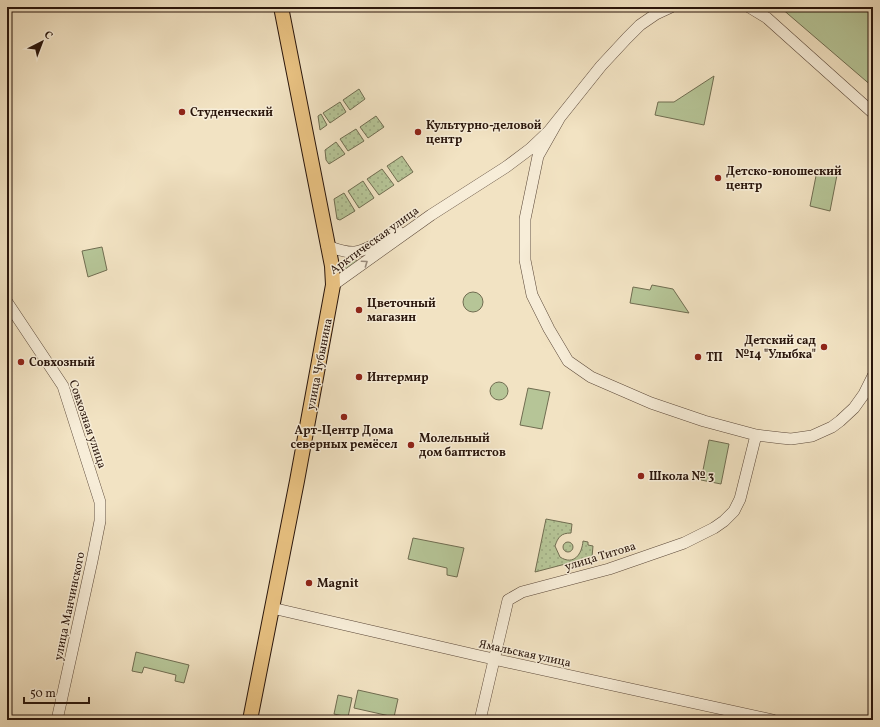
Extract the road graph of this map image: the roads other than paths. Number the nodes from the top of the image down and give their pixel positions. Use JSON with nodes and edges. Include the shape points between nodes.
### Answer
{"nodes":[{"id":1,"x":281,"y":7,"type":"edge"},
{"id":2,"x":671,"y":7,"type":"edge"},
{"id":3,"x":749,"y":7,"type":"edge"},
{"id":4,"x":873,"y":113,"type":"edge"},
{"id":5,"x":559,"y":119,"type":"junction"},
{"id":6,"x":431,"y":215,"type":"junction"},
{"id":7,"x":327,"y":246,"type":"junction"},
{"id":8,"x":333,"y":285,"type":"junction"},
{"id":9,"x":7,"y":302,"type":"edge"},
{"id":10,"x":873,"y":376,"type":"edge"},
{"id":11,"x":756,"y":435,"type":"junction"},
{"id":12,"x":100,"y":521,"type":"joint"},
{"id":13,"x":272,"y":608,"type":"junction"},
{"id":14,"x":494,"y":659,"type":"junction"},
{"id":15,"x":57,"y":720,"type":"edge"},
{"id":16,"x":250,"y":720,"type":"edge"},
{"id":17,"x":480,"y":720,"type":"edge"},
{"id":18,"x":774,"y":720,"type":"edge"}],
"edges":[{"from":1,"to":7,"type":"main road","name":"улица Чубынина"},
{"from":2,"to":5,"type":"street","name":"Арктическая улица","via":[[640,25],[601,66]]},
{"from":3,"to":4,"type":"street","via":[[767,18]]},
{"from":5,"to":6,"type":"street","name":"Арктическая улица","via":[[530,149]]},
{"from":5,"to":11,"type":"street","via":[[538,156],[525,219],[525,260],[532,295],[568,361],[591,378],[617,389],[701,420]]},
{"from":6,"to":7,"type":"street","name":"Арктическая улица","via":[[360,251],[344,251]]},
{"from":8,"to":6,"type":"street","name":"Арктическая улица","one_way":true},
{"from":7,"to":8,"type":"main road","name":"улица Чубынина"},
{"from":8,"to":13,"type":"main road","name":"улица Чубынина"},
{"from":9,"to":12,"type":"street","name":"Совхозная улица","via":[[63,386],[100,502]]},
{"from":10,"to":11,"type":"street","via":[[854,408],[824,431],[792,439]]},
{"from":11,"to":14,"type":"street","name":"улица Титова","via":[[740,499],[734,511],[724,521],[684,543],[609,569],[522,592],[508,600]]},
{"from":12,"to":15,"type":"street","name":"улица Манчинского"},
{"from":13,"to":14,"type":"street","name":"Ямальская улица"},
{"from":13,"to":16,"type":"main road","name":"улица Чубынина"},
{"from":14,"to":17,"type":"street","name":"улица Титова"},
{"from":14,"to":18,"type":"street","name":"Ямальская улица"}]}
